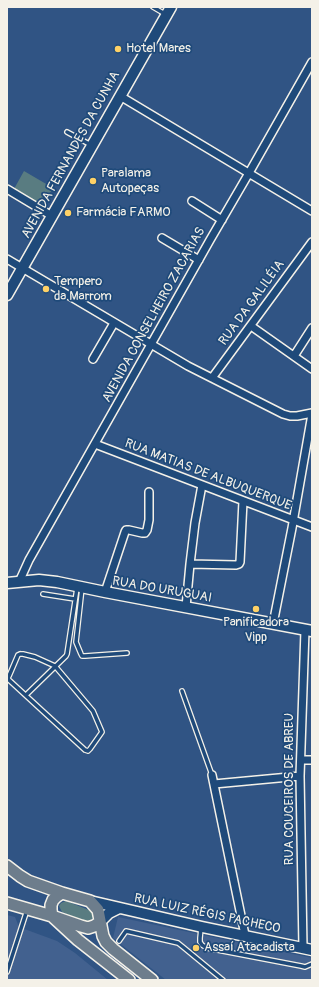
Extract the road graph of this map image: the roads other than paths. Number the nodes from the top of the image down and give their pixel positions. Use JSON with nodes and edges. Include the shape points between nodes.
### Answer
{"nodes":[{"id":1,"x":153,"y":7,"type":"edge"},
{"id":2,"x":168,"y":11,"type":"edge"},
{"id":3,"x":312,"y":62,"type":"edge"},
{"id":4,"x":120,"y":96,"type":"junction"},
{"id":5,"x":67,"y":132,"type":"dead end"},
{"id":6,"x":92,"y":145,"type":"junction"},
{"id":7,"x":249,"y":173,"type":"junction"},
{"id":8,"x":7,"y":189,"type":"edge"},
{"id":9,"x":192,"y":201,"type":"dead end"},
{"id":10,"x":312,"y":210,"type":"edge"},
{"id":11,"x":52,"y":216,"type":"junction"},
{"id":12,"x":222,"y":220,"type":"junction"},
{"id":13,"x":162,"y":238,"type":"dead end"},
{"id":14,"x":312,"y":242,"type":"edge"},
{"id":15,"x":7,"y":258,"type":"edge"},
{"id":16,"x":199,"y":260,"type":"junction"},
{"id":17,"x":22,"y":268,"type":"junction"},
{"id":18,"x":7,"y":295,"type":"edge"},
{"id":19,"x":114,"y":323,"type":"junction"},
{"id":20,"x":251,"y":326,"type":"junction"},
{"id":21,"x":312,"y":328,"type":"edge"},
{"id":22,"x":151,"y":345,"type":"junction"},
{"id":23,"x":294,"y":356,"type":"junction"},
{"id":24,"x":93,"y":359,"type":"dead end"},
{"id":25,"x":312,"y":369,"type":"edge"},
{"id":26,"x":212,"y":378,"type":"junction"},
{"id":27,"x":312,"y":413,"type":"edge"},
{"id":28,"x":95,"y":444,"type":"junction"},
{"id":29,"x":202,"y":485,"type":"junction"},
{"id":30,"x":150,"y":492,"type":"dead end"},
{"id":31,"x":243,"y":501,"type":"junction"},
{"id":32,"x":293,"y":520,"type":"junction"},
{"id":33,"x":312,"y":527,"type":"edge"},
{"id":34,"x":190,"y":564,"type":"junction"},
{"id":35,"x":11,"y":582,"type":"edge"},
{"id":36,"x":80,"y":587,"type":"junction"},
{"id":37,"x":105,"y":592,"type":"junction"},
{"id":38,"x":43,"y":594,"type":"dead end"},
{"id":39,"x":75,"y":599,"type":"junction"},
{"id":40,"x":186,"y":607,"type":"junction"},
{"id":41,"x":273,"y":624,"type":"junction"},
{"id":42,"x":308,"y":630,"type":"edge"},
{"id":43,"x":127,"y":653,"type":"dead end"},
{"id":44,"x":55,"y":666,"type":"junction"},
{"id":45,"x":182,"y":691,"type":"dead end"},
{"id":46,"x":26,"y":695,"type":"junction"},
{"id":47,"x":301,"y":760,"type":"junction"},
{"id":48,"x":312,"y":760,"type":"edge"},
{"id":49,"x":212,"y":775,"type":"joint"},
{"id":50,"x":300,"y":776,"type":"junction"},
{"id":51,"x":214,"y":784,"type":"junction"},
{"id":52,"x":7,"y":866,"type":"edge"},
{"id":53,"x":62,"y":893,"type":"junction"},
{"id":54,"x":90,"y":901,"type":"junction"},
{"id":55,"x":7,"y":903,"type":"edge"},
{"id":56,"x":119,"y":908,"type":"junction"},
{"id":57,"x":28,"y":909,"type":"junction"},
{"id":58,"x":52,"y":916,"type":"junction"},
{"id":59,"x":100,"y":922,"type":"junction"},
{"id":60,"x":202,"y":926,"type":"junction"},
{"id":61,"x":245,"y":935,"type":"junction"},
{"id":62,"x":119,"y":941,"type":"dead end"},
{"id":63,"x":308,"y":949,"type":"edge"},
{"id":64,"x":312,"y":964,"type":"edge"},
{"id":65,"x":7,"y":972,"type":"edge"},
{"id":66,"x":129,"y":980,"type":"edge"},
{"id":67,"x":152,"y":980,"type":"edge"},
{"id":68,"x":223,"y":980,"type":"edge"}],
"edges":[{"from":1,"to":2,"type":"lane"},
{"from":2,"to":4,"type":"main road","name":"AVENIDA FERNANDES DA CUNHA"},
{"from":3,"to":7,"type":"street","name":"AVENIDA CONSELHEIRO ZACARIAS"},
{"from":4,"to":6,"type":"main road","name":"AVENIDA FERNANDES DA CUNHA"},
{"from":4,"to":7,"type":"street"},
{"from":5,"to":6,"type":"lane"},
{"from":6,"to":11,"type":"main road","name":"AVENIDA FERNANDES DA CUNHA"},
{"from":7,"to":10,"type":"street"},
{"from":7,"to":12,"type":"street","name":"AVENIDA CONSELHEIRO ZACARIAS"},
{"from":8,"to":11,"type":"street"},
{"from":9,"to":12,"type":"street"},
{"from":11,"to":17,"type":"main road","name":"AVENIDA FERNANDES DA CUNHA"},
{"from":12,"to":16,"type":"street","name":"AVENIDA CONSELHEIRO ZACARIAS"},
{"from":13,"to":16,"type":"street"},
{"from":14,"to":20,"type":"street","name":"RUA DA GALILÉIA"},
{"from":15,"to":17,"type":"street"},
{"from":16,"to":22,"type":"street","name":"AVENIDA CONSELHEIRO ZACARIAS"},
{"from":17,"to":18,"type":"main road","name":"AVENIDA FERNANDES DA CUNHA"},
{"from":17,"to":19,"type":"street"},
{"from":19,"to":22,"type":"street"},
{"from":19,"to":24,"type":"street"},
{"from":20,"to":23,"type":"street"},
{"from":20,"to":26,"type":"street","name":"RUA DA GALILÉIA"},
{"from":21,"to":23,"type":"street"},
{"from":22,"to":26,"type":"street"},
{"from":22,"to":28,"type":"street","name":"AVENIDA CONSELHEIRO ZACARIAS"},
{"from":23,"to":25,"type":"street"},
{"from":26,"to":27,"type":"street","via":[[283,414],[297,416]]},
{"from":27,"to":32,"type":"street"},
{"from":28,"to":29,"type":"street","name":"RUA MATIAS DE ALBUQUERQUE"},
{"from":28,"to":35,"type":"street","name":"AVENIDA CONSELHEIRO ZACARIAS","via":[[29,560]]},
{"from":29,"to":31,"type":"street","name":"RUA MATIAS DE ALBUQUERQUE"},
{"from":29,"to":34,"type":"street"},
{"from":30,"to":37,"type":"street","via":[[147,530],[142,533],[126,530]]},
{"from":31,"to":32,"type":"street","name":"RUA MATIAS DE ALBUQUERQUE"},
{"from":31,"to":34,"type":"street","via":[[239,564]]},
{"from":32,"to":33,"type":"street","name":"RUA MATIAS DE ALBUQUERQUE"},
{"from":32,"to":41,"type":"street"},
{"from":34,"to":40,"type":"street"},
{"from":35,"to":36,"type":"main road","name":"RUA DO URUGUAI","via":[[39,580]]},
{"from":36,"to":37,"type":"main road","name":"RUA DO URUGUAI"},
{"from":36,"to":39,"type":"lane"},
{"from":36,"to":43,"type":"lane","via":[[76,642],[82,656]]},
{"from":37,"to":40,"type":"main road","name":"RUA DO URUGUAI"},
{"from":38,"to":39,"type":"lane"},
{"from":39,"to":44,"type":"lane","via":[[67,654]]},
{"from":40,"to":41,"type":"main road","name":"RUA DO URUGUAI"},
{"from":41,"to":42,"type":"main road","name":"RUA DO URUGUAI"},
{"from":42,"to":47,"type":"street","name":"RUA COUCEIROS DE ABREU"},
{"from":44,"to":46,"type":"lane"},
{"from":44,"to":46,"type":"lane","via":[[35,657],[20,654],[18,656],[8,678]]},
{"from":44,"to":46,"type":"lane","via":[[93,711],[102,729],[90,749],[85,750]]},
{"from":45,"to":49,"type":"lane"},
{"from":47,"to":48,"type":"street"},
{"from":47,"to":50,"type":"street","name":"RUA COUCEIROS DE ABREU"},
{"from":49,"to":51,"type":"street"},
{"from":50,"to":51,"type":"street"},
{"from":50,"to":63,"type":"street","name":"RUA COUCEIROS DE ABREU"},
{"from":51,"to":61,"type":"street"},
{"from":52,"to":53,"type":"main road","via":[[28,881]]},
{"from":53,"to":54,"type":"main road"},
{"from":53,"to":58,"type":"main road","via":[[53,900]]},
{"from":54,"to":56,"type":"main road","name":"RUA LUIZ RÉGIS PACHECO"},
{"from":54,"to":59,"type":"main road","via":[[98,910]]},
{"from":55,"to":57,"type":"main road"},
{"from":56,"to":59,"type":"main road","name":"RUA LUIZ RÉGIS PACHECO"},
{"from":56,"to":60,"type":"main road","name":"RUA LUIZ RÉGIS PACHECO"},
{"from":57,"to":58,"type":"main road"},
{"from":57,"to":65,"type":"lane"},
{"from":58,"to":59,"type":"main road","via":[[88,928]]},
{"from":58,"to":66,"type":"main road"},
{"from":59,"to":67,"type":"main road","via":[[103,936],[109,946]]},
{"from":60,"to":61,"type":"main road","name":"RUA LUIZ RÉGIS PACHECO"},
{"from":60,"to":64,"type":"lane","via":[[200,942],[207,948],[305,967]]},
{"from":61,"to":63,"type":"main road","name":"RUA LUIZ RÉGIS PACHECO"},
{"from":62,"to":68,"type":"lane","via":[[126,931],[178,943]]}]}
